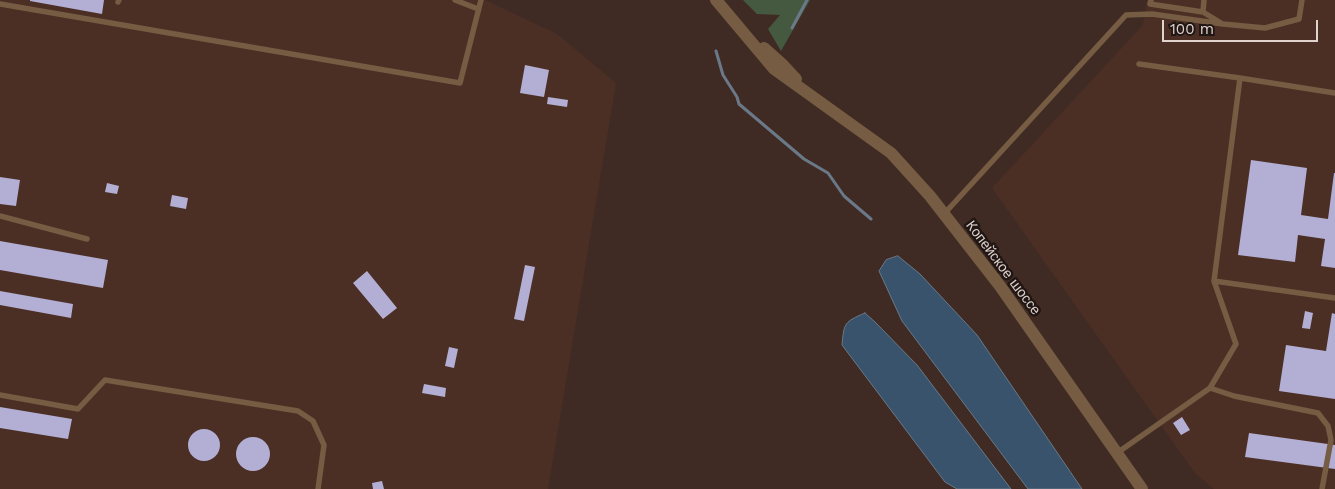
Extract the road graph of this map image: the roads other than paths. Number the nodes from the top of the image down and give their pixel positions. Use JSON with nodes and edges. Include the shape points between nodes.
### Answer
{"nodes":[{"id":1,"x":455,"y":0,"type":"edge"},
{"id":2,"x":480,"y":0,"type":"edge"},
{"id":3,"x":716,"y":0,"type":"edge"},
{"id":4,"x":1151,"y":0,"type":"edge"},
{"id":5,"x":1204,"y":0,"type":"edge"},
{"id":6,"x":1302,"y":0,"type":"edge"},
{"id":7,"x":0,"y":4,"type":"edge"},
{"id":8,"x":478,"y":9,"type":"junction"},
{"id":9,"x":1203,"y":12,"type":"junction"},
{"id":10,"x":1222,"y":24,"type":"junction"},
{"id":11,"x":1139,"y":64,"type":"dead end"},
{"id":12,"x":1240,"y":78,"type":"junction"},
{"id":13,"x":1335,"y":93,"type":"edge"},
{"id":14,"x":944,"y":214,"type":"junction"},
{"id":15,"x":0,"y":216,"type":"edge"},
{"id":16,"x":87,"y":239,"type":"dead end"},
{"id":17,"x":1214,"y":281,"type":"junction"},
{"id":18,"x":1335,"y":298,"type":"edge"},
{"id":19,"x":1210,"y":388,"type":"junction"},
{"id":20,"x":0,"y":395,"type":"edge"},
{"id":21,"x":1117,"y":453,"type":"junction"},
{"id":22,"x":318,"y":489,"type":"edge"},
{"id":23,"x":1142,"y":489,"type":"edge"},
{"id":24,"x":1322,"y":489,"type":"edge"}],
"edges":[{"from":1,"to":8,"type":"lane"},
{"from":2,"to":8,"type":"lane"},
{"from":3,"to":14,"type":"street","name":"Копейское шоссе","via":[[774,69],[891,153]]},
{"from":4,"to":9,"type":"lane","via":[[1150,4]]},
{"from":5,"to":9,"type":"lane"},
{"from":6,"to":10,"type":"lane","via":[[1299,19],[1265,28]]},
{"from":7,"to":8,"type":"lane","via":[[460,83]]},
{"from":9,"to":10,"type":"lane"},
{"from":10,"to":14,"type":"lane","via":[[1152,14],[1126,15]]},
{"from":11,"to":12,"type":"lane"},
{"from":12,"to":13,"type":"lane"},
{"from":12,"to":17,"type":"lane"},
{"from":14,"to":21,"type":"street","name":"Копейское шоссе","via":[[1000,286]]},
{"from":15,"to":16,"type":"lane"},
{"from":17,"to":18,"type":"lane"},
{"from":17,"to":19,"type":"lane","via":[[1236,344]]},
{"from":19,"to":21,"type":"lane"},
{"from":19,"to":24,"type":"lane","via":[[1318,413],[1328,426],[1331,440]]},
{"from":20,"to":22,"type":"lane","via":[[78,409],[105,380],[298,411],[313,421],[324,445]]},
{"from":21,"to":23,"type":"street","name":"Копейское шоссе"}]}
